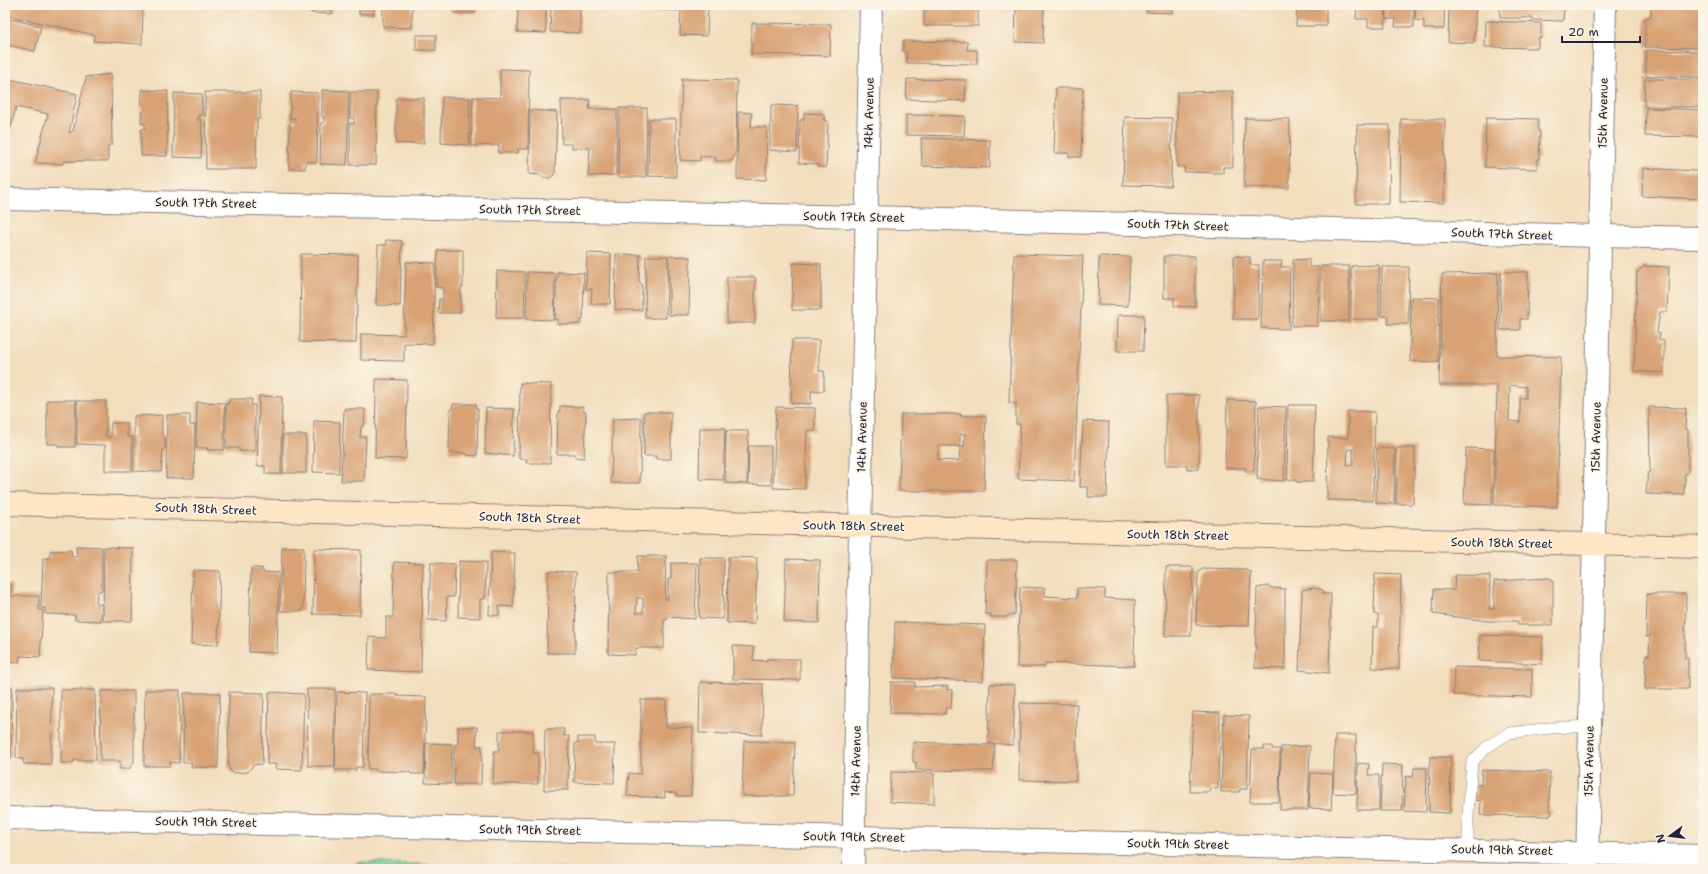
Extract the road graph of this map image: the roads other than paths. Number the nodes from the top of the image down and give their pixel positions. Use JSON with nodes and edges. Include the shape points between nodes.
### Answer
{"nodes":[{"id":1,"x":871,"y":5,"type":"edge"},
{"id":2,"x":1605,"y":5,"type":"edge"},
{"id":3,"x":5,"y":199,"type":"edge"},
{"id":4,"x":866,"y":217,"type":"junction"},
{"id":5,"x":1600,"y":236,"type":"junction"},
{"id":6,"x":1703,"y":238,"type":"edge"},
{"id":7,"x":5,"y":504,"type":"edge"},
{"id":8,"x":861,"y":527,"type":"junction"},
{"id":9,"x":1594,"y":545,"type":"junction"},
{"id":10,"x":1703,"y":547,"type":"edge"},
{"id":11,"x":1590,"y":726,"type":"junction"},
{"id":12,"x":5,"y":818,"type":"edge"},
{"id":13,"x":854,"y":837,"type":"junction"},
{"id":14,"x":1468,"y":849,"type":"junction"},
{"id":15,"x":1703,"y":856,"type":"edge"},
{"id":16,"x":1587,"y":861,"type":"edge"},
{"id":17,"x":853,"y":869,"type":"edge"}],
"edges":[{"from":1,"to":4,"type":"street","name":"14th Avenue"},
{"from":2,"to":5,"type":"street","name":"15th Avenue"},
{"from":3,"to":4,"type":"street","name":"South 17th Street"},
{"from":4,"to":5,"type":"street","name":"South 17th Street"},
{"from":4,"to":8,"type":"street","name":"14th Avenue"},
{"from":5,"to":6,"type":"street","name":"South 17th Street"},
{"from":5,"to":9,"type":"street","name":"15th Avenue"},
{"from":7,"to":8,"type":"street","name":"South 18th Street"},
{"from":8,"to":9,"type":"street","name":"South 18th Street"},
{"from":8,"to":13,"type":"street","name":"14th Avenue"},
{"from":9,"to":10,"type":"street","name":"South 18th Street"},
{"from":9,"to":11,"type":"street","name":"15th Avenue"},
{"from":11,"to":14,"type":"lane","via":[[1509,733],[1472,762]]},
{"from":11,"to":16,"type":"street","name":"15th Avenue"},
{"from":12,"to":13,"type":"street","name":"South 19th Street"},
{"from":13,"to":14,"type":"street","name":"South 19th Street"},
{"from":13,"to":17,"type":"street","name":"14th Avenue"},
{"from":14,"to":16,"type":"street","name":"South 19th Street"},
{"from":15,"to":16,"type":"street","name":"South 19th Street"}]}
